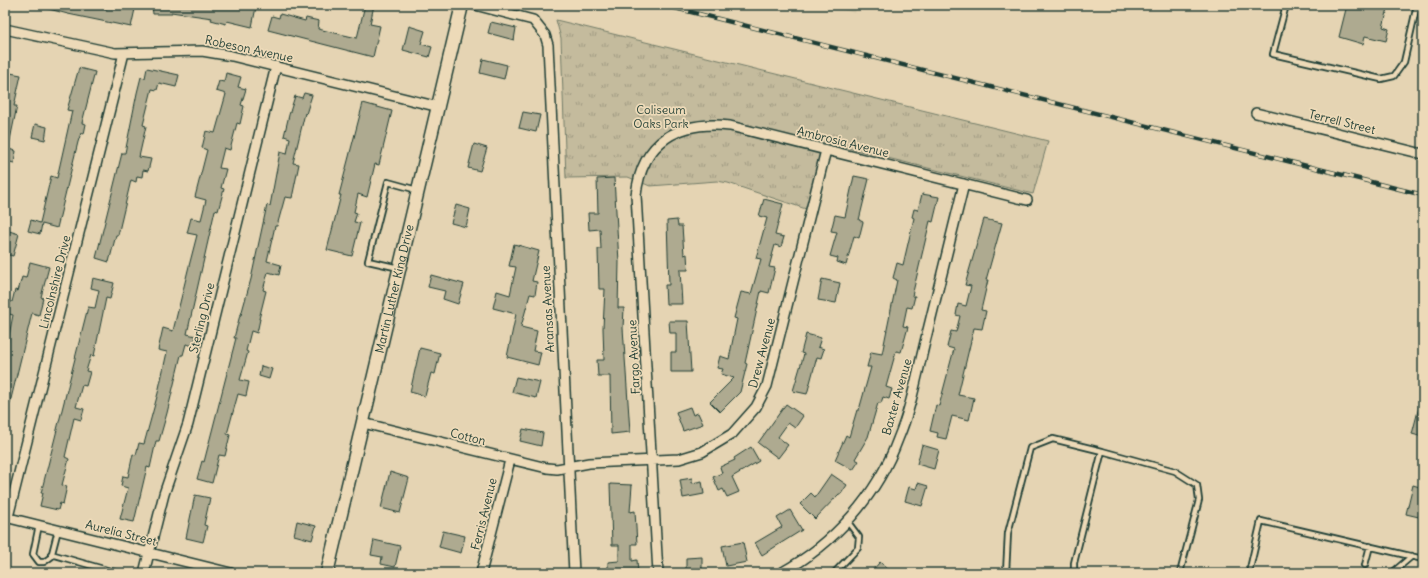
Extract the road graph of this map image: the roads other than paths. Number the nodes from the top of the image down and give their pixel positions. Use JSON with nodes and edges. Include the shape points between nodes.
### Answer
{"nodes":[{"id":1,"x":462,"y":5,"type":"edge"},
{"id":2,"x":476,"y":5,"type":"edge"},
{"id":3,"x":1286,"y":5,"type":"edge"},
{"id":4,"x":1418,"y":5,"type":"edge"},
{"id":5,"x":5,"y":29,"type":"edge"},
{"id":6,"x":124,"y":53,"type":"junction"},
{"id":7,"x":276,"y":66,"type":"junction"},
{"id":8,"x":439,"y":107,"type":"junction"},
{"id":9,"x":1256,"y":113,"type":"dead end"},
{"id":10,"x":657,"y":146,"type":"joint"},
{"id":11,"x":826,"y":150,"type":"junction"},
{"id":12,"x":1423,"y":154,"type":"edge"},
{"id":13,"x":964,"y":184,"type":"junction"},
{"id":14,"x":419,"y":190,"type":"junction"},
{"id":15,"x":1027,"y":200,"type":"dead end"},
{"id":16,"x":400,"y":268,"type":"junction"},
{"id":17,"x":363,"y":423,"type":"junction"},
{"id":18,"x":1102,"y":451,"type":"junction"},
{"id":19,"x":510,"y":460,"type":"junction"},
{"id":20,"x":652,"y":461,"type":"junction"},
{"id":21,"x":568,"y":467,"type":"junction"},
{"id":22,"x":7,"y":517,"type":"edge"},
{"id":23,"x":847,"y":521,"type":"junction"},
{"id":24,"x":39,"y":525,"type":"junction"},
{"id":25,"x":58,"y":530,"type":"junction"},
{"id":26,"x":1370,"y":546,"type":"junction"},
{"id":27,"x":150,"y":552,"type":"junction"},
{"id":28,"x":51,"y":554,"type":"junction"},
{"id":29,"x":1412,"y":556,"type":"junction"},
{"id":30,"x":1423,"y":559,"type":"edge"},
{"id":31,"x":1365,"y":565,"type":"dead end"},
{"id":32,"x":786,"y":572,"type":"edge"},
{"id":33,"x":114,"y":573,"type":"edge"},
{"id":34,"x":144,"y":573,"type":"edge"},
{"id":35,"x":231,"y":573,"type":"edge"},
{"id":36,"x":327,"y":573,"type":"edge"},
{"id":37,"x":481,"y":573,"type":"edge"},
{"id":38,"x":574,"y":573,"type":"edge"},
{"id":39,"x":658,"y":573,"type":"edge"},
{"id":40,"x":834,"y":573,"type":"edge"},
{"id":41,"x":1006,"y":573,"type":"edge"},
{"id":42,"x":1074,"y":573,"type":"edge"},
{"id":43,"x":1180,"y":573,"type":"edge"},
{"id":44,"x":1249,"y":573,"type":"edge"},
{"id":45,"x":1392,"y":573,"type":"edge"}],
"edges":[{"from":1,"to":8,"type":"main road","name":"Martin Luther King Drive"},
{"from":2,"to":21,"type":"street","name":"Aransas Avenue","via":[[533,20],[545,35],[548,44]]},
{"from":3,"to":4,"type":"lane","via":[[1273,54],[1381,79],[1394,76],[1404,62]]},
{"from":5,"to":6,"type":"street","name":"Robeson Avenue"},
{"from":6,"to":7,"type":"street","name":"Robeson Avenue","via":[[202,51]]},
{"from":6,"to":22,"type":"street","name":"Lincolnshire Drive"},
{"from":7,"to":8,"type":"street","name":"Robeson Avenue"},
{"from":7,"to":27,"type":"street","name":"Sterling Drive","via":[[188,424],[164,494]]},
{"from":8,"to":14,"type":"main road","name":"Martin Luther King Drive"},
{"from":9,"to":12,"type":"street","name":"Terrell Street"},
{"from":10,"to":11,"type":"street","name":"Ambrosia Avenue","via":[[683,129],[699,124],[716,124]]},
{"from":10,"to":20,"type":"street","name":"Fargo Avenue","via":[[643,166],[636,195]]},
{"from":11,"to":13,"type":"street","name":"Ambrosia Avenue"},
{"from":11,"to":20,"type":"street","name":"Drew Avenue","via":[[770,374],[759,402],[741,426],[712,447],[678,459]]},
{"from":13,"to":15,"type":"street","name":"Ambrosia Avenue"},
{"from":13,"to":23,"type":"street","name":"Baxter Avenue","via":[[907,414],[888,464],[874,487]]},
{"from":14,"to":16,"type":"main road","name":"Martin Luther King Drive"},
{"from":14,"to":16,"type":"lane","via":[[388,182],[368,261]]},
{"from":16,"to":17,"type":"main road","name":"Martin Luther King Drive"},
{"from":17,"to":19,"type":"street","name":"Cotton"},
{"from":17,"to":36,"type":"main road","name":"Martin Luther King Drive"},
{"from":18,"to":41,"type":"lane","via":[[1053,439],[1030,448],[1008,533]]},
{"from":18,"to":42,"type":"lane","via":[[1074,563]]},
{"from":18,"to":43,"type":"lane","via":[[1175,471],[1197,485],[1199,500]]},
{"from":19,"to":21,"type":"street","name":"Cotton","via":[[547,468]]},
{"from":19,"to":37,"type":"street","name":"Ferris Avenue"},
{"from":20,"to":21,"type":"street","name":"Drew Avenue","via":[[589,463]]},
{"from":20,"to":39,"type":"street","name":"Fargo Avenue"},
{"from":21,"to":38,"type":"street","name":"Aransas Avenue"},
{"from":22,"to":24,"type":"street","name":"Aurelia Street"},
{"from":23,"to":32,"type":"street","name":"Baxter Avenue"},
{"from":23,"to":40,"type":"lane","via":[[859,537],[858,548]]},
{"from":24,"to":25,"type":"street","name":"Aurelia Street"},
{"from":24,"to":28,"type":"lane","via":[[33,554],[35,559],[44,562]]},
{"from":25,"to":27,"type":"street","name":"Aurelia Street"},
{"from":25,"to":28,"type":"lane"},
{"from":26,"to":29,"type":"lane"},
{"from":26,"to":31,"type":"lane"},
{"from":26,"to":44,"type":"lane","via":[[1262,521]]},
{"from":27,"to":34,"type":"street","name":"Sterling Drive"},
{"from":27,"to":35,"type":"street","name":"Aurelia Street"},
{"from":28,"to":33,"type":"lane"},
{"from":29,"to":30,"type":"lane"},
{"from":29,"to":45,"type":"lane"}]}
